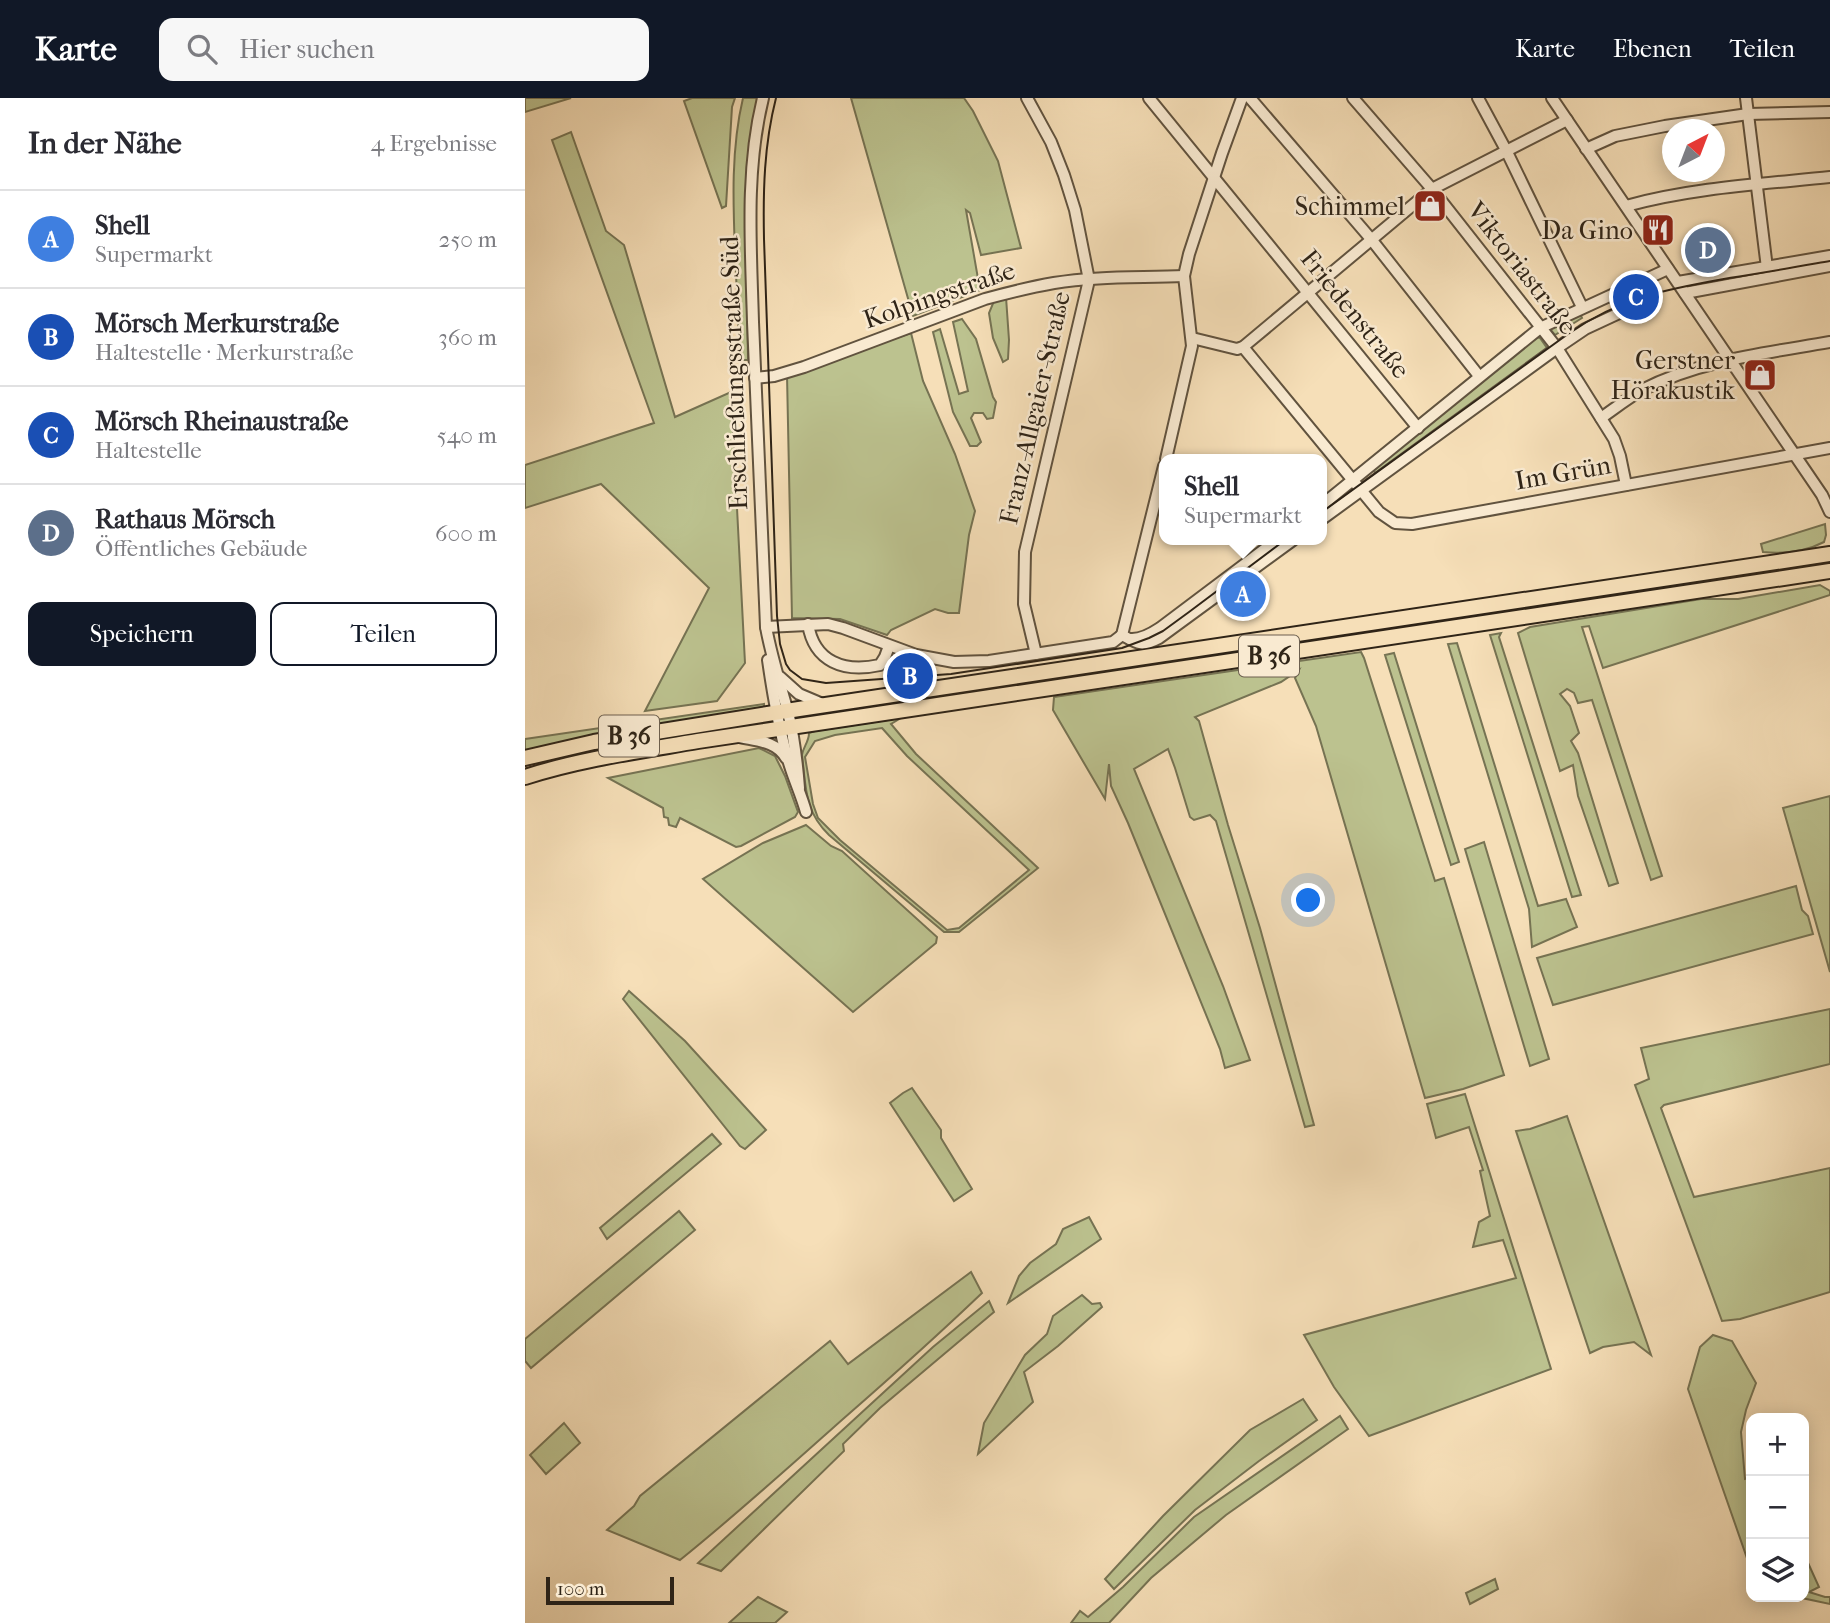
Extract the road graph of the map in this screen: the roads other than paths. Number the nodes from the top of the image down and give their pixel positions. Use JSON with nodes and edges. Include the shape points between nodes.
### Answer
{"nodes":[{"id":1,"x":763,"y":98,"type":"edge"},
{"id":2,"x":1027,"y":98,"type":"edge"},
{"id":3,"x":1149,"y":98,"type":"edge"},
{"id":4,"x":1242,"y":98,"type":"edge"},
{"id":5,"x":1250,"y":98,"type":"edge"},
{"id":6,"x":1353,"y":98,"type":"edge"},
{"id":7,"x":1478,"y":98,"type":"edge"},
{"id":8,"x":1747,"y":98,"type":"edge"},
{"id":9,"x":1554,"y":99,"type":"edge"},
{"id":10,"x":1830,"y":112,"type":"edge"},
{"id":11,"x":1748,"y":114,"type":"junction"},
{"id":12,"x":1567,"y":120,"type":"junction"},
{"id":13,"x":1586,"y":149,"type":"junction"},
{"id":14,"x":1506,"y":150,"type":"junction"},
{"id":15,"x":1215,"y":177,"type":"junction"},
{"id":16,"x":1830,"y":177,"type":"edge"},
{"id":17,"x":1756,"y":184,"type":"junction"},
{"id":18,"x":1432,"y":189,"type":"junction"},
{"id":19,"x":1626,"y":206,"type":"junction"},
{"id":20,"x":1371,"y":239,"type":"junction"},
{"id":21,"x":1830,"y":256,"type":"edge"},
{"id":22,"x":1830,"y":266,"type":"edge"},
{"id":23,"x":1767,"y":268,"type":"junction"},
{"id":24,"x":1668,"y":269,"type":"junction"},
{"id":25,"x":1184,"y":276,"type":"junction"},
{"id":26,"x":1089,"y":280,"type":"junction"},
{"id":27,"x":1678,"y":282,"type":"junction"},
{"id":28,"x":1308,"y":292,"type":"junction"},
{"id":29,"x":1685,"y":293,"type":"junction"},
{"id":30,"x":1582,"y":307,"type":"junction"},
{"id":31,"x":1628,"y":309,"type":"dead end"},
{"id":32,"x":1540,"y":327,"type":"junction"},
{"id":33,"x":1192,"y":338,"type":"junction"},
{"id":34,"x":1830,"y":342,"type":"edge"},
{"id":35,"x":1243,"y":347,"type":"junction"},
{"id":36,"x":1557,"y":348,"type":"junction"},
{"id":37,"x":1731,"y":360,"type":"junction"},
{"id":38,"x":1479,"y":376,"type":"junction"},
{"id":39,"x":755,"y":378,"type":"junction"},
{"id":40,"x":1601,"y":418,"type":"junction"},
{"id":41,"x":1418,"y":428,"type":"junction"},
{"id":42,"x":1830,"y":448,"type":"edge"},
{"id":43,"x":1167,"y":454,"type":"edge"},
{"id":44,"x":1793,"y":455,"type":"junction"},
{"id":45,"x":1357,"y":485,"type":"junction"},
{"id":46,"x":1626,"y":485,"type":"junction"},
{"id":47,"x":1159,"y":491,"type":"edge"},
{"id":48,"x":1822,"y":495,"type":"junction"},
{"id":49,"x":1327,"y":502,"type":"edge"},
{"id":50,"x":1830,"y":505,"type":"edge"},
{"id":51,"x":1830,"y":512,"type":"edge"},
{"id":52,"x":1327,"y":514,"type":"edge"},
{"id":53,"x":1270,"y":545,"type":"edge"},
{"id":54,"x":1286,"y":545,"type":"edge"},
{"id":55,"x":1830,"y":554,"type":"edge"},
{"id":56,"x":1826,"y":574,"type":"edge"},
{"id":57,"x":808,"y":624,"type":"junction"},
{"id":58,"x":766,"y":627,"type":"junction"},
{"id":59,"x":1129,"y":639,"type":"junction"},
{"id":60,"x":769,"y":646,"type":"junction"},
{"id":61,"x":889,"y":646,"type":"junction"},
{"id":62,"x":1036,"y":654,"type":"junction"},
{"id":63,"x":777,"y":671,"type":"junction"},
{"id":64,"x":826,"y":706,"type":"junction"},
{"id":65,"x":782,"y":712,"type":"junction"},
{"id":66,"x":786,"y":729,"type":"junction"},
{"id":67,"x":736,"y":736,"type":"junction"},
{"id":68,"x":525,"y":758,"type":"edge"},
{"id":69,"x":790,"y":766,"type":"junction"},
{"id":70,"x":525,"y":777,"type":"edge"},
{"id":71,"x":799,"y":788,"type":"junction"},
{"id":72,"x":806,"y":813,"type":"dead end"}],
"edges":[{"from":1,"to":39,"type":"street","name":"Erschließungsstraße Süd","via":[[751,191]]},
{"from":2,"to":26,"type":"street","name":"Franz-Allgaier-Straße","via":[[1064,175]]},
{"from":3,"to":15,"type":"street","name":"Friedenstraße"},
{"from":4,"to":15,"type":"street"},
{"from":5,"to":20,"type":"street"},
{"from":6,"to":18,"type":"street","name":"Viktoriastraße"},
{"from":7,"to":14,"type":"street"},
{"from":8,"to":11,"type":"street"},
{"from":9,"to":12,"type":"street"},
{"from":10,"to":11,"type":"street"},
{"from":11,"to":13,"type":"street","via":[[1665,125],[1606,139]]},
{"from":11,"to":17,"type":"street"},
{"from":12,"to":13,"type":"street"},
{"from":12,"to":14,"type":"street"},
{"from":13,"to":19,"type":"street"},
{"from":14,"to":18,"type":"street"},
{"from":14,"to":30,"type":"street"},
{"from":15,"to":25,"type":"street"},
{"from":15,"to":28,"type":"street","name":"Friedenstraße"},
{"from":16,"to":17,"type":"street"},
{"from":17,"to":19,"type":"street"},
{"from":17,"to":23,"type":"street"},
{"from":18,"to":20,"type":"street"},
{"from":18,"to":32,"type":"street","name":"Viktoriastraße"},
{"from":19,"to":24,"type":"street"},
{"from":20,"to":28,"type":"street"},
{"from":20,"to":38,"type":"street"},
{"from":21,"to":23,"type":"street"},
{"from":22,"to":29,"type":"street"},
{"from":23,"to":27,"type":"street"},
{"from":24,"to":27,"type":"street"},
{"from":24,"to":30,"type":"street"},
{"from":25,"to":26,"type":"street","name":"Kolpingstraße"},
{"from":25,"to":33,"type":"street"},
{"from":26,"to":39,"type":"street","name":"Kolpingstraße","via":[[985,299],[814,364]]},
{"from":26,"to":62,"type":"street","name":"Franz-Allgaier-Straße","via":[[1025,552],[1024,604]]},
{"from":27,"to":29,"type":"street"},
{"from":28,"to":35,"type":"street"},
{"from":28,"to":41,"type":"street","name":"Friedenstraße"},
{"from":29,"to":37,"type":"street"},
{"from":30,"to":32,"type":"street"},
{"from":31,"to":36,"type":"street"},
{"from":32,"to":36,"type":"street","name":"Viktoriastraße"},
{"from":32,"to":38,"type":"street"},
{"from":33,"to":35,"type":"street"},
{"from":33,"to":43,"type":"street"},
{"from":34,"to":37,"type":"street"},
{"from":35,"to":45,"type":"street","name":"Im Grün"},
{"from":36,"to":40,"type":"street","name":"Viktoriastraße"},
{"from":36,"to":45,"type":"street"},
{"from":37,"to":40,"type":"street","via":[[1660,382]]},
{"from":37,"to":44,"type":"street"},
{"from":38,"to":41,"type":"street"},
{"from":39,"to":58,"type":"street","name":"Erschließungsstraße Süd"},
{"from":40,"to":46,"type":"street","name":"Viktoriastraße","via":[[1620,456]]},
{"from":41,"to":45,"type":"street"},
{"from":42,"to":44,"type":"street","name":"Im Grün"},
{"from":44,"to":46,"type":"street","name":"Im Grün"},
{"from":44,"to":48,"type":"street"},
{"from":45,"to":46,"type":"street","name":"Im Grün","via":[[1387,519],[1412,524]]},
{"from":45,"to":49,"type":"street"},
{"from":45,"to":52,"type":"street"},
{"from":47,"to":59,"type":"street"},
{"from":48,"to":50,"type":"street"},
{"from":48,"to":51,"type":"street"},
{"from":53,"to":59,"type":"street","via":[[1160,628]]},
{"from":54,"to":59,"type":"street","via":[[1166,634],[1142,644]]},
{"from":55,"to":64,"type":"main road","number":"B 36"},
{"from":56,"to":66,"type":"main road","number":"B 36"},
{"from":57,"to":58,"type":"street"},
{"from":57,"to":61,"type":"street","via":[[843,628]]},
{"from":57,"to":61,"type":"street","via":[[810,638],[824,657],[838,666],[880,665]]},
{"from":58,"to":60,"type":"street","name":"Erschließungsstraße Süd"},
{"from":59,"to":62,"type":"street"},
{"from":60,"to":63,"type":"street","name":"Erschließungsstraße Süd"},
{"from":60,"to":65,"type":"street","name":"Erschließungsstraße Süd","via":[[768,660]]},
{"from":61,"to":62,"type":"street","via":[[954,662]]},
{"from":63,"to":64,"type":"street","name":"Erschließungsstraße Süd","via":[[792,690]]},
{"from":63,"to":65,"type":"street","name":"Erschließungsstraße Süd"},
{"from":64,"to":65,"type":"main road","number":"B 36"},
{"from":65,"to":66,"type":"street","name":"Erschließungsstraße Süd"},
{"from":65,"to":68,"type":"main road","number":"B 36","via":[[594,742]]},
{"from":66,"to":67,"type":"main road","number":"B 36"},
{"from":66,"to":69,"type":"street"},
{"from":66,"to":71,"type":"street","via":[[796,753]]},
{"from":67,"to":69,"type":"street","via":[[772,744]]},
{"from":67,"to":70,"type":"main road","number":"B 36"},
{"from":69,"to":71,"type":"street"},
{"from":71,"to":72,"type":"street"}]}
